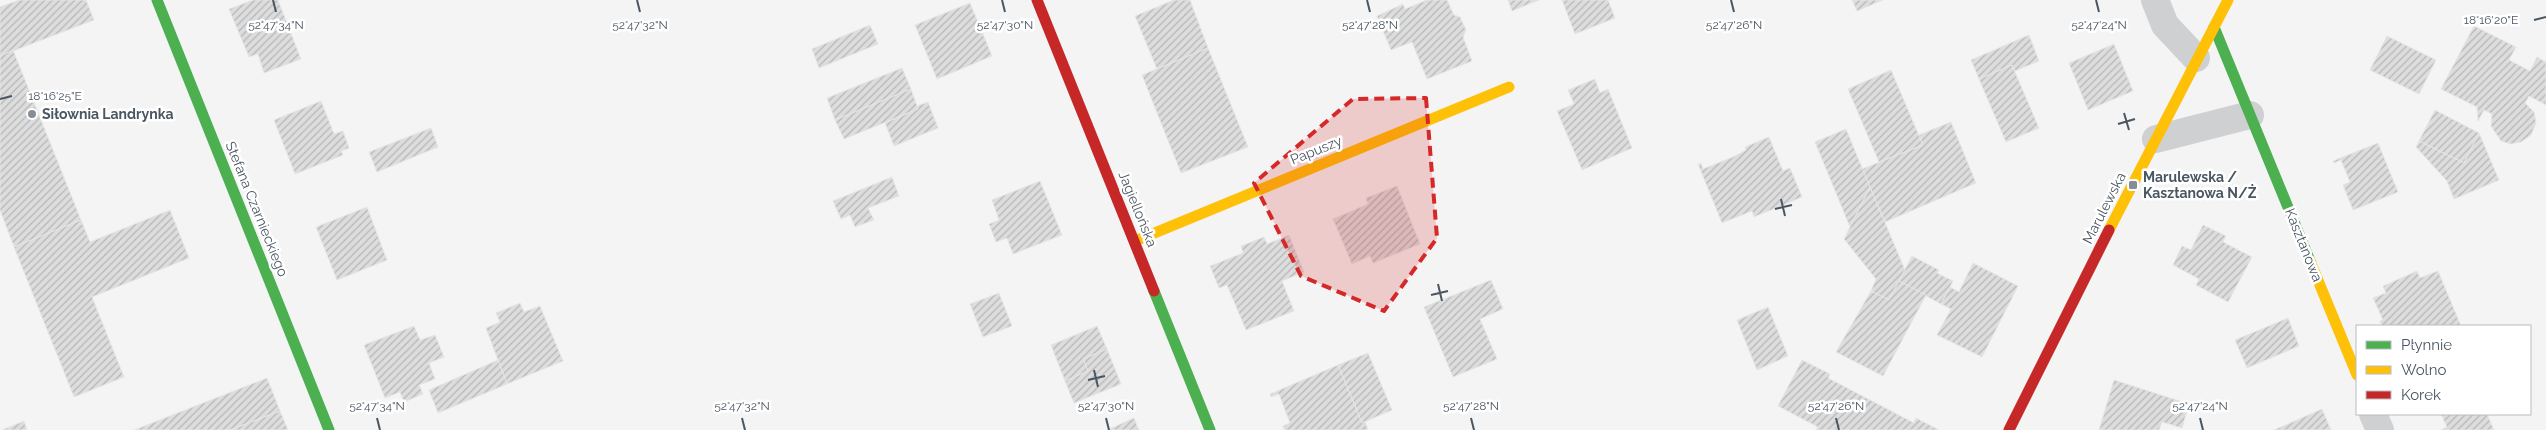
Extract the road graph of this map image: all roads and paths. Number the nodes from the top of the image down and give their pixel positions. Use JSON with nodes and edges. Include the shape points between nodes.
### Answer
{"nodes":[{"id":1,"x":157,"y":0,"type":"edge"},
{"id":2,"x":1037,"y":0,"type":"edge"},
{"id":3,"x":2154,"y":0,"type":"edge"},
{"id":4,"x":2228,"y":0,"type":"edge"},
{"id":5,"x":2214,"y":27,"type":"junction"},
{"id":6,"x":2196,"y":58,"type":"junction"},
{"id":7,"x":1509,"y":87,"type":"dead end"},
{"id":8,"x":2250,"y":115,"type":"junction"},
{"id":9,"x":2156,"y":139,"type":"junction"},
{"id":10,"x":1135,"y":241,"type":"junction"},
{"id":11,"x":2356,"y":373,"type":"edge"},
{"id":12,"x":2373,"y":415,"type":"edge"},
{"id":13,"x":329,"y":430,"type":"edge"},
{"id":14,"x":1210,"y":430,"type":"edge"},
{"id":15,"x":2009,"y":430,"type":"edge"},
{"id":16,"x":2380,"y":430,"type":"edge"}],
"edges":[{"from":1,"to":13,"type":"street","name":"Stefana Czarnieckiego"},
{"from":2,"to":10,"type":"street","name":"Jagiellońska"},
{"from":3,"to":6,"type":"street","via":[[2165,25]]},
{"from":4,"to":5,"type":"street","name":"Marulewska"},
{"from":5,"to":6,"type":"street","name":"Marulewska"},
{"from":5,"to":8,"type":"street","name":"Kasztanowa"},
{"from":6,"to":9,"type":"street","name":"Marulewska"},
{"from":7,"to":10,"type":"street","name":"Papuszy"},
{"from":8,"to":9,"type":"street"},
{"from":8,"to":11,"type":"street","name":"Kasztanowa"},
{"from":9,"to":15,"type":"street","name":"Marulewska"},
{"from":10,"to":14,"type":"street","name":"Jagiellońska"},
{"from":12,"to":16,"type":"street"}]}
